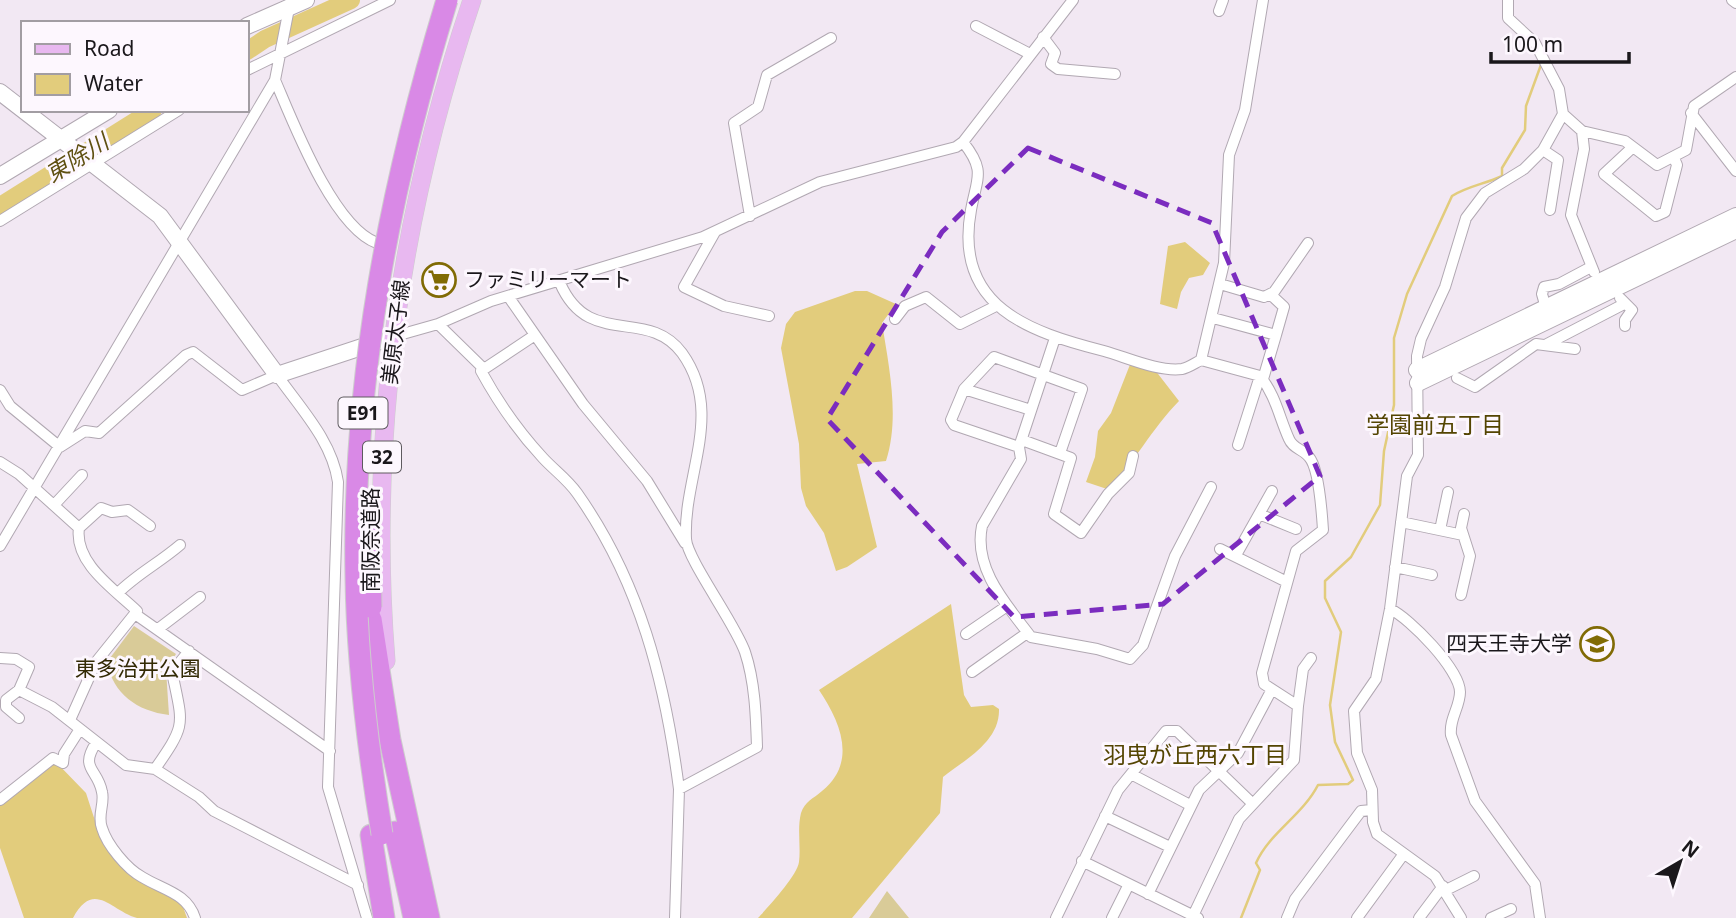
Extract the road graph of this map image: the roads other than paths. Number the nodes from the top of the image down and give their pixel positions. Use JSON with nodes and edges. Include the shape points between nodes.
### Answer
{"nodes":[{"id":1,"x":306,"y":0,"type":"edge"},
{"id":2,"x":390,"y":0,"type":"edge"},
{"id":3,"x":439,"y":0,"type":"edge"},
{"id":4,"x":447,"y":0,"type":"edge"},
{"id":5,"x":462,"y":0,"type":"edge"},
{"id":6,"x":472,"y":0,"type":"edge"},
{"id":7,"x":1073,"y":0,"type":"edge"},
{"id":8,"x":1263,"y":0,"type":"edge"},
{"id":9,"x":1508,"y":0,"type":"edge"},
{"id":10,"x":289,"y":8,"type":"edge"},
{"id":11,"x":248,"y":26,"type":"edge"},
{"id":12,"x":976,"y":26,"type":"dead end"},
{"id":13,"x":1043,"y":37,"type":"junction"},
{"id":14,"x":831,"y":38,"type":"dead end"},
{"id":15,"x":283,"y":50,"type":"junction"},
{"id":16,"x":1030,"y":54,"type":"junction"},
{"id":17,"x":248,"y":69,"type":"edge"},
{"id":18,"x":1115,"y":74,"type":"dead end"},
{"id":19,"x":1736,"y":76,"type":"edge"},
{"id":20,"x":275,"y":80,"type":"junction"},
{"id":21,"x":0,"y":92,"type":"edge"},
{"id":22,"x":21,"y":109,"type":"edge"},
{"id":23,"x":25,"y":112,"type":"edge"},
{"id":24,"x":106,"y":112,"type":"edge"},
{"id":25,"x":176,"y":112,"type":"edge"},
{"id":26,"x":1691,"y":113,"type":"junction"},
{"id":27,"x":1563,"y":114,"type":"junction"},
{"id":28,"x":1582,"y":131,"type":"junction"},
{"id":29,"x":963,"y":142,"type":"junction"},
{"id":30,"x":64,"y":144,"type":"junction"},
{"id":31,"x":1633,"y":147,"type":"junction"},
{"id":32,"x":1543,"y":150,"type":"junction"},
{"id":33,"x":1674,"y":158,"type":"junction"},
{"id":34,"x":93,"y":165,"type":"junction"},
{"id":35,"x":1736,"y":171,"type":"edge"},
{"id":36,"x":0,"y":176,"type":"edge"},
{"id":37,"x":1550,"y":209,"type":"dead end"},
{"id":38,"x":750,"y":216,"type":"junction"},
{"id":39,"x":1736,"y":216,"type":"edge"},
{"id":40,"x":0,"y":221,"type":"edge"},
{"id":41,"x":1736,"y":230,"type":"edge"},
{"id":42,"x":715,"y":232,"type":"junction"},
{"id":43,"x":180,"y":240,"type":"junction"},
{"id":44,"x":377,"y":243,"type":"junction"},
{"id":45,"x":1308,"y":243,"type":"dead end"},
{"id":46,"x":560,"y":282,"type":"junction"},
{"id":47,"x":1220,"y":284,"type":"junction"},
{"id":48,"x":1270,"y":294,"type":"junction"},
{"id":49,"x":508,"y":296,"type":"junction"},
{"id":50,"x":996,"y":306,"type":"junction"},
{"id":51,"x":1553,"y":312,"type":"junction"},
{"id":52,"x":769,"y":316,"type":"dead end"},
{"id":53,"x":895,"y":318,"type":"dead end"},
{"id":54,"x":1213,"y":318,"type":"junction"},
{"id":55,"x":438,"y":324,"type":"junction"},
{"id":56,"x":1625,"y":326,"type":"dead end"},
{"id":57,"x":1569,"y":334,"type":"junction"},
{"id":58,"x":535,"y":335,"type":"junction"},
{"id":59,"x":1276,"y":335,"type":"junction"},
{"id":60,"x":392,"y":337,"type":"junction"},
{"id":61,"x":1055,"y":338,"type":"junction"},
{"id":62,"x":1547,"y":344,"type":"junction"},
{"id":63,"x":361,"y":347,"type":"junction"},
{"id":64,"x":1575,"y":349,"type":"dead end"},
{"id":65,"x":1201,"y":360,"type":"junction"},
{"id":66,"x":484,"y":369,"type":"junction"},
{"id":67,"x":1044,"y":374,"type":"junction"},
{"id":68,"x":277,"y":375,"type":"junction"},
{"id":69,"x":1418,"y":376,"type":"junction"},
{"id":70,"x":1262,"y":377,"type":"junction"},
{"id":71,"x":1457,"y":378,"type":"dead end"},
{"id":72,"x":964,"y":389,"type":"junction"},
{"id":73,"x":0,"y":390,"type":"edge"},
{"id":74,"x":1031,"y":411,"type":"junction"},
{"id":75,"x":1021,"y":443,"type":"junction"},
{"id":76,"x":1238,"y":445,"type":"dead end"},
{"id":77,"x":60,"y":447,"type":"junction"},
{"id":78,"x":1060,"y":453,"type":"junction"},
{"id":79,"x":1133,"y":456,"type":"dead end"},
{"id":80,"x":0,"y":461,"type":"edge"},
{"id":81,"x":82,"y":474,"type":"dead end"},
{"id":82,"x":34,"y":487,"type":"junction"},
{"id":83,"x":1211,"y":487,"type":"dead end"},
{"id":84,"x":1272,"y":491,"type":"dead end"},
{"id":85,"x":1448,"y":492,"type":"dead end"},
{"id":86,"x":54,"y":505,"type":"junction"},
{"id":87,"x":1259,"y":514,"type":"junction"},
{"id":88,"x":1464,"y":514,"type":"dead end"},
{"id":89,"x":1401,"y":522,"type":"junction"},
{"id":90,"x":150,"y":526,"type":"dead end"},
{"id":91,"x":79,"y":528,"type":"junction"},
{"id":92,"x":1296,"y":529,"type":"dead end"},
{"id":93,"x":1440,"y":530,"type":"junction"},
{"id":94,"x":1463,"y":535,"type":"junction"},
{"id":95,"x":685,"y":543,"type":"junction"},
{"id":96,"x":180,"y":545,"type":"dead end"},
{"id":97,"x":0,"y":546,"type":"edge"},
{"id":98,"x":1220,"y":549,"type":"dead end"},
{"id":99,"x":1236,"y":555,"type":"junction"},
{"id":100,"x":1395,"y":567,"type":"junction"},
{"id":101,"x":1432,"y":575,"type":"dead end"},
{"id":102,"x":356,"y":577,"type":"junction"},
{"id":103,"x":1287,"y":582,"type":"junction"},
{"id":104,"x":118,"y":593,"type":"junction"},
{"id":105,"x":1461,"y":595,"type":"dead end"},
{"id":106,"x":200,"y":597,"type":"dead end"},
{"id":107,"x":1007,"y":606,"type":"junction"},
{"id":108,"x":1390,"y":609,"type":"junction"},
{"id":109,"x":135,"y":614,"type":"junction"},
{"id":110,"x":371,"y":619,"type":"junction"},
{"id":111,"x":158,"y":629,"type":"junction"},
{"id":112,"x":1027,"y":632,"type":"junction"},
{"id":113,"x":966,"y":634,"type":"dead end"},
{"id":114,"x":189,"y":650,"type":"junction"},
{"id":115,"x":0,"y":657,"type":"edge"},
{"id":116,"x":1311,"y":658,"type":"dead end"},
{"id":117,"x":972,"y":672,"type":"dead end"},
{"id":118,"x":19,"y":690,"type":"junction"},
{"id":119,"x":1271,"y":691,"type":"junction"},
{"id":120,"x":1298,"y":706,"type":"junction"},
{"id":121,"x":19,"y":718,"type":"dead end"},
{"id":122,"x":70,"y":720,"type":"junction"},
{"id":123,"x":80,"y":729,"type":"junction"},
{"id":124,"x":96,"y":743,"type":"junction"},
{"id":125,"x":330,"y":751,"type":"junction"},
{"id":126,"x":155,"y":769,"type":"junction"},
{"id":127,"x":1220,"y":769,"type":"junction"},
{"id":128,"x":1131,"y":774,"type":"junction"},
{"id":129,"x":679,"y":789,"type":"junction"},
{"id":130,"x":0,"y":800,"type":"edge"},
{"id":131,"x":1190,"y":804,"type":"junction"},
{"id":132,"x":1253,"y":804,"type":"junction"},
{"id":133,"x":1372,"y":810,"type":"junction"},
{"id":134,"x":1105,"y":816,"type":"junction"},
{"id":135,"x":1170,"y":847,"type":"junction"},
{"id":136,"x":1403,"y":855,"type":"junction"},
{"id":137,"x":1082,"y":861,"type":"junction"},
{"id":138,"x":1474,"y":876,"type":"dead end"},
{"id":139,"x":1129,"y":884,"type":"junction"},
{"id":140,"x":358,"y":885,"type":"junction"},
{"id":141,"x":1445,"y":888,"type":"junction"},
{"id":142,"x":1147,"y":894,"type":"junction"},
{"id":143,"x":1511,"y":909,"type":"dead end"},
{"id":144,"x":1194,"y":917,"type":"edge"},
{"id":145,"x":195,"y":918,"type":"edge"},
{"id":146,"x":367,"y":918,"type":"edge"},
{"id":147,"x":384,"y":918,"type":"edge"},
{"id":148,"x":391,"y":918,"type":"edge"},
{"id":149,"x":399,"y":918,"type":"edge"},
{"id":150,"x":414,"y":918,"type":"edge"},
{"id":151,"x":429,"y":918,"type":"edge"},
{"id":152,"x":437,"y":918,"type":"edge"},
{"id":153,"x":675,"y":918,"type":"edge"},
{"id":154,"x":1056,"y":918,"type":"edge"},
{"id":155,"x":1112,"y":918,"type":"edge"},
{"id":156,"x":1287,"y":918,"type":"edge"},
{"id":157,"x":1357,"y":918,"type":"edge"},
{"id":158,"x":1419,"y":918,"type":"edge"},
{"id":159,"x":1461,"y":918,"type":"edge"},
{"id":160,"x":1491,"y":918,"type":"edge"},
{"id":161,"x":1540,"y":918,"type":"edge"}],
"edges":[{"from":1,"to":10,"type":"street"},
{"from":2,"to":15,"type":"street"},
{"from":3,"to":44,"type":"main road","name":"美原太子線","number":"32"},
{"from":4,"to":102,"type":"highway","name":"南阪奈道路","number":"E91","bridge":true,"via":[[408,139],[376,295],[360,446]]},
{"from":5,"to":110,"type":"highway","name":"南阪奈道路","number":"E91","bridge":true,"via":[[421,144],[390,297],[370,487]]},
{"from":6,"to":60,"type":"main road","name":"美原太子線","number":"32","via":[[431,139]]},
{"from":7,"to":13,"type":"street"},
{"from":8,"to":47,"type":"street","via":[[1245,110],[1229,155]]},
{"from":9,"to":27,"type":"street","via":[[1508,18],[1535,43],[1559,89]]},
{"from":10,"to":11,"type":"street"},
{"from":10,"to":15,"type":"street"},
{"from":12,"to":16,"type":"street"},
{"from":13,"to":16,"type":"street"},
{"from":13,"to":18,"type":"street","via":[[1055,53],[1051,64],[1058,69]]},
{"from":14,"to":38,"type":"street","via":[[767,75],[758,107],[734,123]]},
{"from":15,"to":17,"type":"street"},
{"from":15,"to":20,"type":"street"},
{"from":16,"to":29,"type":"street"},
{"from":19,"to":26,"type":"street","via":[[1693,106]]},
{"from":20,"to":43,"type":"street"},
{"from":20,"to":44,"type":"street","via":[[322,184],[366,239]]},
{"from":21,"to":22,"type":"street"},
{"from":23,"to":30,"type":"street"},
{"from":24,"to":30,"type":"street"},
{"from":25,"to":34,"type":"street"},
{"from":26,"to":33,"type":"street","via":[[1686,150]]},
{"from":26,"to":35,"type":"street"},
{"from":27,"to":28,"type":"street"},
{"from":27,"to":32,"type":"street"},
{"from":28,"to":31,"type":"street"},
{"from":28,"to":51,"type":"street","via":[[1584,149],[1571,207],[1592,269],[1545,287],[1542,294]]},
{"from":29,"to":38,"type":"street","via":[[820,182]]},
{"from":29,"to":50,"type":"street","via":[[981,171],[970,213],[971,254],[978,278]]},
{"from":30,"to":34,"type":"street"},
{"from":30,"to":36,"type":"street"},
{"from":31,"to":33,"type":"street","via":[[1657,165]]},
{"from":31,"to":33,"type":"street","via":[[1604,174],[1656,216],[1665,212],[1677,165]]},
{"from":32,"to":37,"type":"street","via":[[1558,160]]},
{"from":32,"to":69,"type":"street","via":[[1524,169],[1485,193],[1466,218],[1445,287],[1421,339]]},
{"from":34,"to":40,"type":"street"},
{"from":34,"to":43,"type":"street","via":[[160,216]]},
{"from":38,"to":42,"type":"street"},
{"from":39,"to":51,"type":"street"},
{"from":41,"to":51,"type":"street"},
{"from":42,"to":46,"type":"street"},
{"from":42,"to":52,"type":"street","via":[[684,287],[724,306]]},
{"from":43,"to":68,"type":"street"},
{"from":43,"to":77,"type":"street"},
{"from":44,"to":63,"type":"main road","name":"美原太子線","number":"32"},
{"from":45,"to":48,"type":"street"},
{"from":46,"to":49,"type":"street"},
{"from":46,"to":95,"type":"street","via":[[573,306],[600,324],[648,329],[664,337],[681,351],[693,373],[703,423]]},
{"from":47,"to":48,"type":"street","via":[[1264,297]]},
{"from":47,"to":54,"type":"street"},
{"from":48,"to":59,"type":"street","via":[[1284,307]]},
{"from":49,"to":55,"type":"street"},
{"from":49,"to":58,"type":"street"},
{"from":50,"to":53,"type":"street","via":[[960,324],[926,297],[905,306]]},
{"from":50,"to":61,"type":"street","via":[[1017,322]]},
{"from":51,"to":57,"type":"street"},
{"from":51,"to":69,"type":"street"},
{"from":54,"to":59,"type":"street"},
{"from":54,"to":65,"type":"street"},
{"from":55,"to":60,"type":"street"},
{"from":55,"to":66,"type":"street"},
{"from":56,"to":57,"type":"street","via":[[1632,310],[1622,301]]},
{"from":57,"to":62,"type":"street"},
{"from":58,"to":66,"type":"street"},
{"from":58,"to":95,"type":"street","via":[[583,404],[646,481]]},
{"from":59,"to":70,"type":"street"},
{"from":60,"to":63,"type":"street"},
{"from":60,"to":152,"type":"main road","name":"美原太子線","number":"32","via":[[380,479],[382,603],[399,752]]},
{"from":61,"to":65,"type":"street","via":[[1163,367],[1183,369]]},
{"from":61,"to":67,"type":"street"},
{"from":62,"to":64,"type":"street"},
{"from":62,"to":71,"type":"street","via":[[1536,344],[1475,387]]},
{"from":63,"to":68,"type":"street"},
{"from":63,"to":148,"type":"main road","name":"美原太子線","number":"32","via":[[352,449],[351,573],[378,854]]},
{"from":65,"to":70,"type":"street"},
{"from":66,"to":129,"type":"street","via":[[481,371],[503,411],[577,493],[626,575],[650,643]]},
{"from":67,"to":72,"type":"street","via":[[994,357]]},
{"from":67,"to":74,"type":"street"},
{"from":67,"to":78,"type":"street","via":[[1082,389]]},
{"from":68,"to":77,"type":"street","via":[[242,390],[193,352],[99,433],[85,431]]},
{"from":68,"to":125,"type":"street","via":[[324,441],[335,462],[338,482]]},
{"from":69,"to":89,"type":"street","via":[[1418,455],[1407,476]]},
{"from":70,"to":76,"type":"street"},
{"from":70,"to":103,"type":"street","via":[[1281,410],[1289,440],[1313,463],[1322,502],[1322,530],[1296,551]]},
{"from":72,"to":74,"type":"street"},
{"from":72,"to":75,"type":"street","via":[[951,420],[954,425]]},
{"from":73,"to":77,"type":"street","via":[[10,406]]},
{"from":74,"to":75,"type":"street"},
{"from":75,"to":78,"type":"street"},
{"from":75,"to":107,"type":"street","via":[[1021,459],[980,537],[993,585]]},
{"from":77,"to":82,"type":"street"},
{"from":78,"to":79,"type":"street","via":[[1071,458],[1054,514],[1081,533],[1108,494],[1129,474]]},
{"from":80,"to":82,"type":"street"},
{"from":81,"to":86,"type":"street"},
{"from":82,"to":86,"type":"street"},
{"from":82,"to":97,"type":"street"},
{"from":83,"to":112,"type":"street","via":[[1175,556],[1136,655],[1130,659],[1031,637]]},
{"from":84,"to":87,"type":"street"},
{"from":85,"to":93,"type":"street"},
{"from":86,"to":91,"type":"street"},
{"from":87,"to":92,"type":"street"},
{"from":87,"to":99,"type":"street"},
{"from":88,"to":94,"type":"street"},
{"from":89,"to":93,"type":"street"},
{"from":89,"to":100,"type":"street"},
{"from":90,"to":91,"type":"street","via":[[128,510],[101,508]]},
{"from":91,"to":104,"type":"street","via":[[83,555]]},
{"from":93,"to":94,"type":"street"},
{"from":94,"to":105,"type":"street","via":[[1470,556]]},
{"from":95,"to":129,"type":"street","via":[[745,651],[757,747]]},
{"from":96,"to":104,"type":"street"},
{"from":98,"to":99,"type":"street"},
{"from":99,"to":103,"type":"street"},
{"from":100,"to":101,"type":"street"},
{"from":100,"to":108,"type":"street"},
{"from":102,"to":147,"type":"highway","bridge":true,"via":[[363,759]]},
{"from":102,"to":149,"type":"highway","name":"南阪奈道路","number":"E91","bridge":true,"via":[[372,770]]},
{"from":103,"to":119,"type":"street","via":[[1262,673]]},
{"from":104,"to":109,"type":"street"},
{"from":106,"to":111,"type":"street"},
{"from":107,"to":112,"type":"street"},
{"from":107,"to":113,"type":"street"},
{"from":108,"to":133,"type":"street","via":[[1376,679],[1354,711],[1357,753],[1373,790]]},
{"from":108,"to":161,"type":"street","via":[[1405,617],[1458,680],[1451,735],[1475,801],[1535,884]]},
{"from":109,"to":111,"type":"street"},
{"from":109,"to":122,"type":"street","via":[[92,668]]},
{"from":110,"to":150,"type":"highway","name":"南阪奈道路","number":"E91","via":[[380,733]]},
{"from":110,"to":151,"type":"highway","via":[[390,740]]},
{"from":111,"to":114,"type":"street"},
{"from":112,"to":117,"type":"street"},
{"from":114,"to":125,"type":"street"},
{"from":114,"to":126,"type":"street","via":[[173,672],[182,721],[176,740]]},
{"from":115,"to":118,"type":"street","via":[[29,667]]},
{"from":116,"to":120,"type":"street","via":[[1303,669]]},
{"from":118,"to":121,"type":"street","via":[[6,700],[6,707]]},
{"from":118,"to":122,"type":"street"},
{"from":119,"to":120,"type":"street"},
{"from":119,"to":127,"type":"street","via":[[1244,745]]},
{"from":120,"to":132,"type":"street","via":[[1294,760]]},
{"from":122,"to":123,"type":"street"},
{"from":123,"to":124,"type":"street"},
{"from":123,"to":130,"type":"street","via":[[63,763],[53,758]]},
{"from":124,"to":126,"type":"street","via":[[127,765]]},
{"from":124,"to":145,"type":"street","via":[[89,765],[103,792],[98,816],[102,832],[135,873],[184,898]]},
{"from":125,"to":140,"type":"street","via":[[328,786]]},
{"from":126,"to":140,"type":"street","via":[[214,811]]},
{"from":127,"to":128,"type":"street","via":[[1177,731],[1166,731]]},
{"from":127,"to":131,"type":"street"},
{"from":127,"to":132,"type":"street"},
{"from":128,"to":131,"type":"street"},
{"from":128,"to":134,"type":"street"},
{"from":129,"to":153,"type":"street"},
{"from":131,"to":135,"type":"street"},
{"from":132,"to":144,"type":"street","via":[[1232,830]]},
{"from":133,"to":136,"type":"street","via":[[1377,834]]},
{"from":133,"to":156,"type":"street","via":[[1362,811],[1295,899]]},
{"from":134,"to":135,"type":"street"},
{"from":134,"to":137,"type":"street"},
{"from":135,"to":142,"type":"street"},
{"from":136,"to":141,"type":"street"},
{"from":136,"to":157,"type":"street"},
{"from":137,"to":139,"type":"street"},
{"from":137,"to":154,"type":"street"},
{"from":138,"to":141,"type":"street"},
{"from":139,"to":142,"type":"street"},
{"from":139,"to":155,"type":"street"},
{"from":140,"to":146,"type":"street"},
{"from":141,"to":158,"type":"street"},
{"from":141,"to":159,"type":"street"},
{"from":142,"to":144,"type":"street"},
{"from":143,"to":160,"type":"street"}]}
